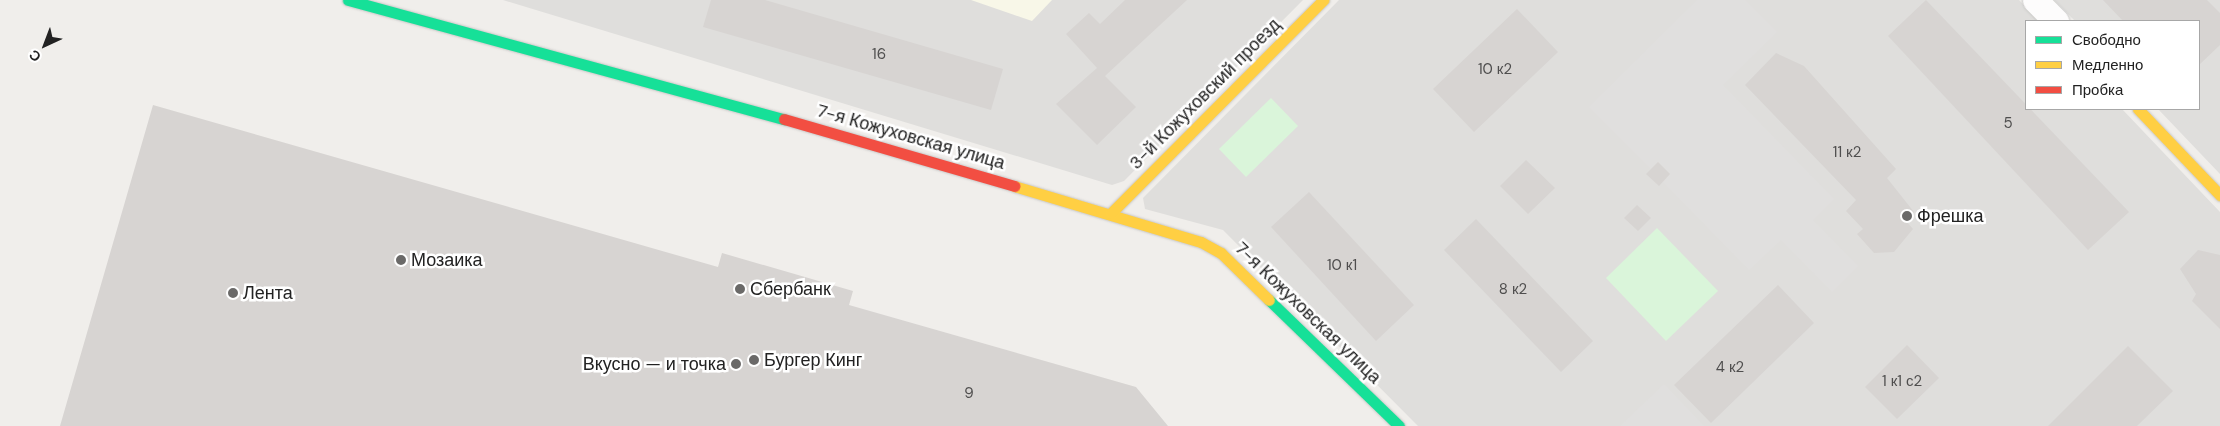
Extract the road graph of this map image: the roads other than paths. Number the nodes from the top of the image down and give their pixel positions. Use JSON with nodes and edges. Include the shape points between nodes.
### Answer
{"nodes":[{"id":1,"x":348,"y":0,"type":"edge"},
{"id":2,"x":1323,"y":0,"type":"edge"},
{"id":3,"x":2036,"y":0,"type":"edge"},
{"id":4,"x":2055,"y":20,"type":"edge"},
{"id":5,"x":2139,"y":110,"type":"edge"},
{"id":6,"x":2220,"y":195,"type":"edge"},
{"id":7,"x":1111,"y":213,"type":"junction"},
{"id":8,"x":1399,"y":426,"type":"edge"}],
"edges":[{"from":1,"to":7,"type":"street","name":"7-я Кожуховская улица"},
{"from":2,"to":7,"type":"street","name":"3-й Кожуховский проезд"},
{"from":3,"to":4,"type":"street"},
{"from":5,"to":6,"type":"street"},
{"from":7,"to":8,"type":"street","name":"7-я Кожуховская улица","via":[[1221,253]]}]}
